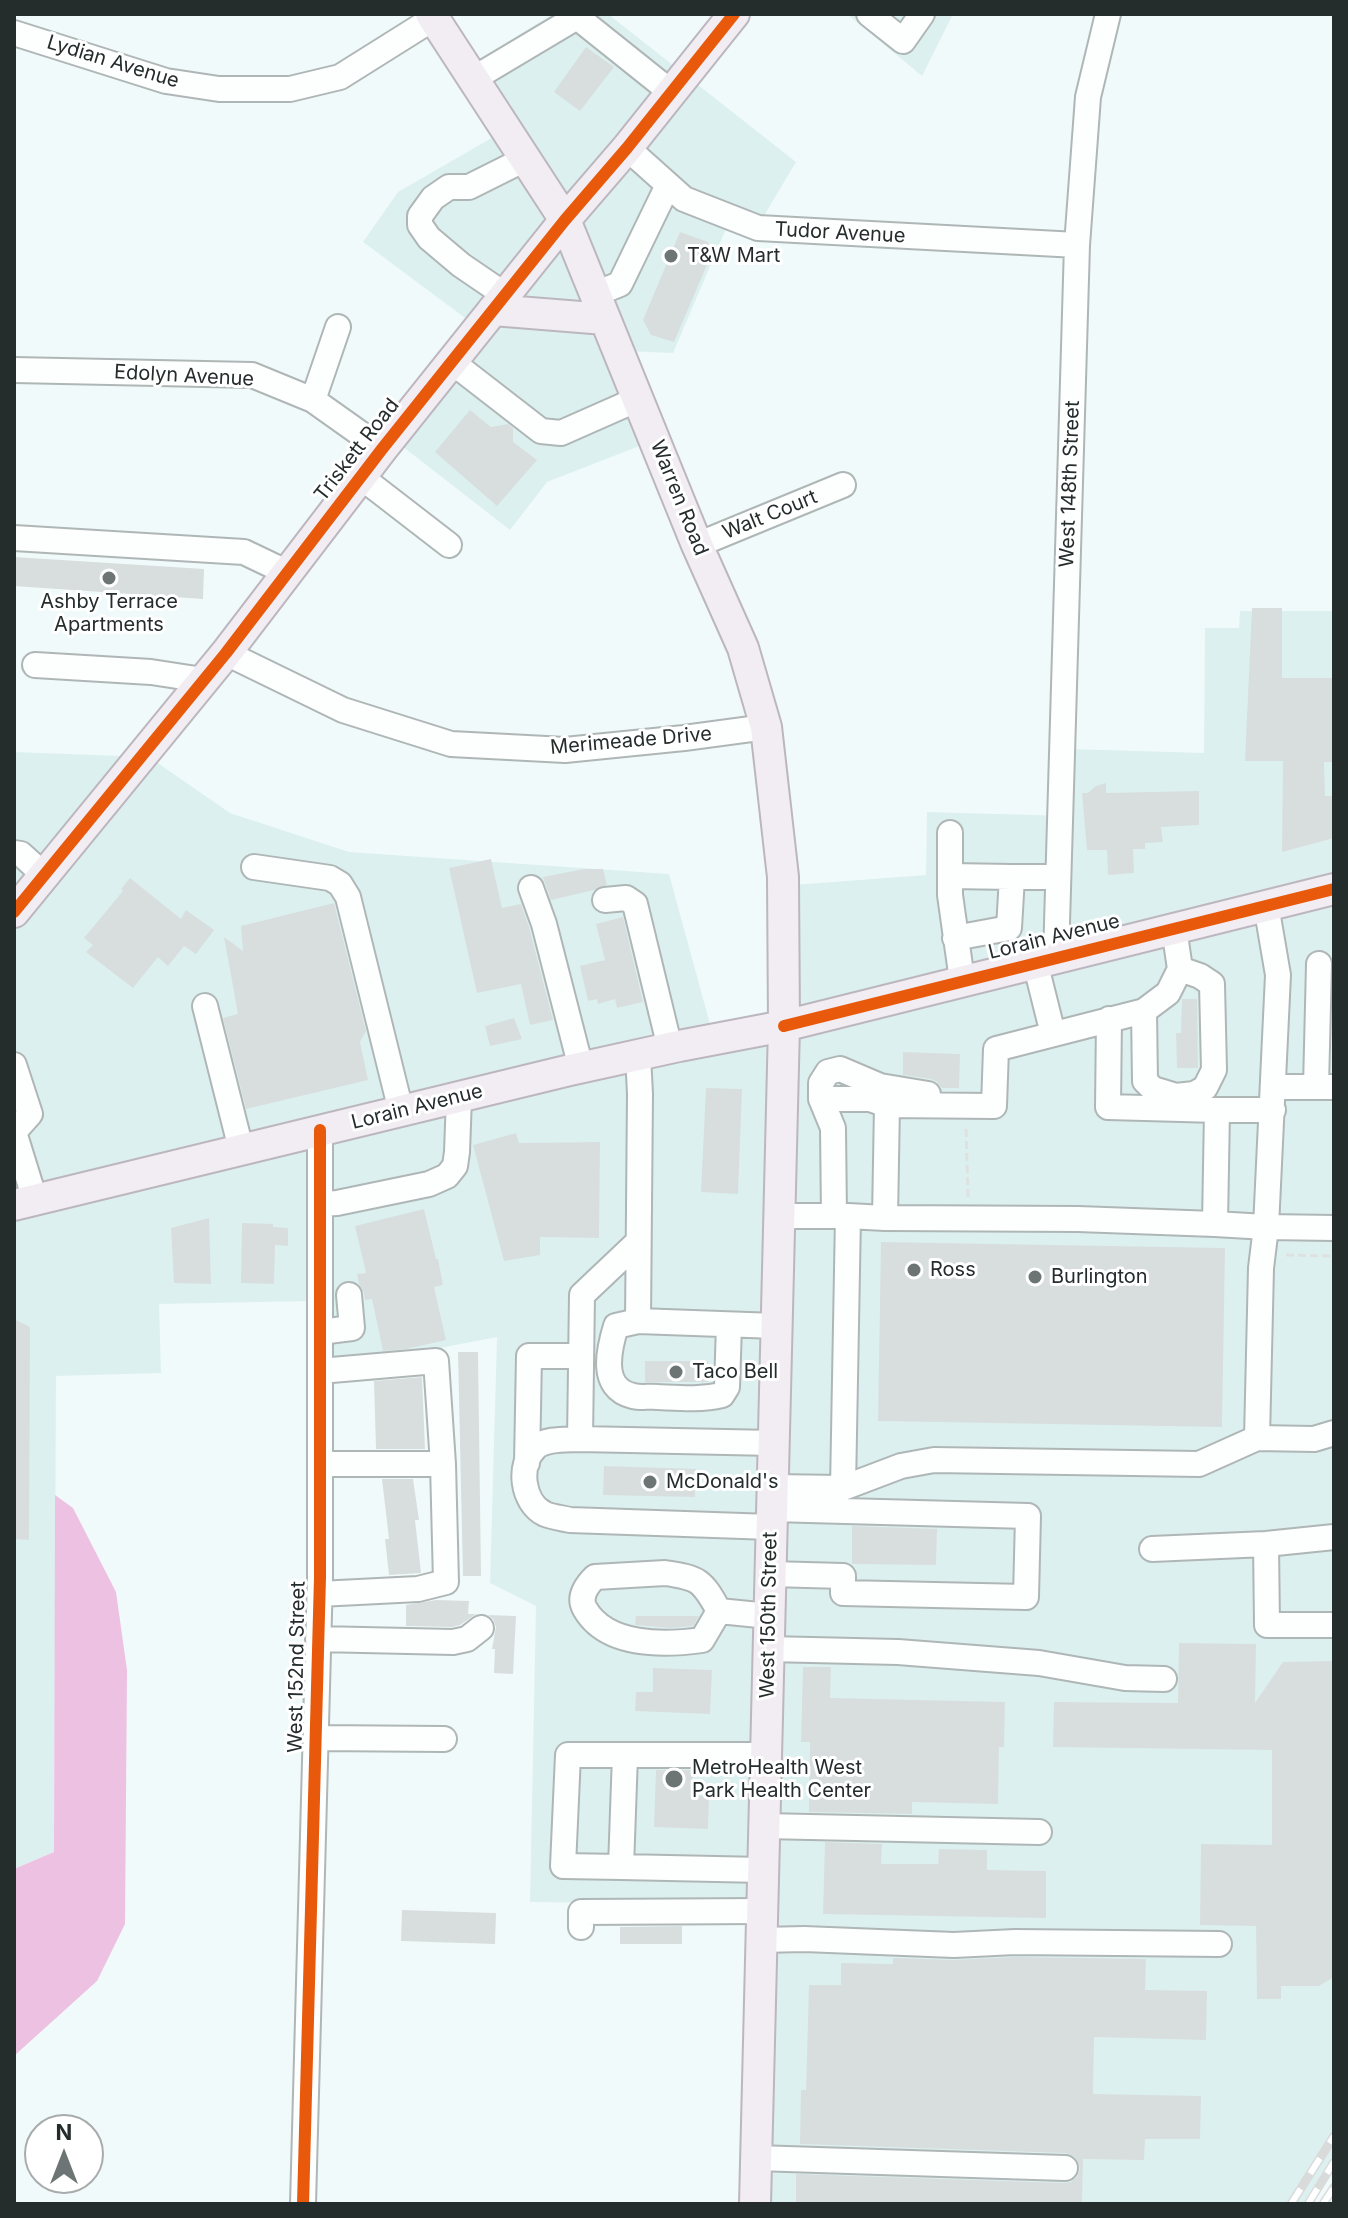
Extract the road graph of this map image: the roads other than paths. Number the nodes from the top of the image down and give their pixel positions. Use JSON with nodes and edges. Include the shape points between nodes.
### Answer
{"nodes":[{"id":1,"x":734,"y":14,"type":"edge"},
{"id":2,"x":869,"y":14,"type":"edge"},
{"id":3,"x":922,"y":14,"type":"edge"},
{"id":4,"x":1108,"y":14,"type":"edge"},
{"id":5,"x":432,"y":16,"type":"edge"},
{"id":6,"x":14,"y":33,"type":"edge"},
{"id":7,"x":473,"y":79,"type":"junction"},
{"id":8,"x":672,"y":93,"type":"junction"},
{"id":9,"x":627,"y":148,"type":"junction"},
{"id":10,"x":525,"y":159,"type":"junction"},
{"id":11,"x":668,"y":185,"type":"junction"},
{"id":12,"x":565,"y":220,"type":"junction"},
{"id":13,"x":1077,"y":245,"type":"junction"},
{"id":14,"x":499,"y":302,"type":"junction"},
{"id":15,"x":600,"y":307,"type":"junction"},
{"id":16,"x":338,"y":327,"type":"dead end"},
{"id":17,"x":452,"y":362,"type":"junction"},
{"id":18,"x":14,"y":370,"type":"edge"},
{"id":19,"x":638,"y":399,"type":"junction"},
{"id":20,"x":313,"y":400,"type":"junction"},
{"id":21,"x":382,"y":449,"type":"junction"},
{"id":22,"x":361,"y":477,"type":"junction"},
{"id":23,"x":843,"y":485,"type":"dead end"},
{"id":24,"x":14,"y":538,"type":"edge"},
{"id":25,"x":449,"y":545,"type":"dead end"},
{"id":26,"x":697,"y":545,"type":"junction"},
{"id":27,"x":288,"y":573,"type":"junction"},
{"id":28,"x":226,"y":653,"type":"junction"},
{"id":29,"x":35,"y":665,"type":"dead end"},
{"id":30,"x":203,"y":680,"type":"junction"},
{"id":31,"x":766,"y":727,"type":"junction"},
{"id":32,"x":950,"y":833,"type":"dead end"},
{"id":33,"x":14,"y":853,"type":"edge"},
{"id":34,"x":254,"y":867,"type":"dead end"},
{"id":35,"x":44,"y":875,"type":"junction"},
{"id":36,"x":950,"y":876,"type":"junction"},
{"id":37,"x":1012,"y":877,"type":"junction"},
{"id":38,"x":1058,"y":877,"type":"junction"},
{"id":39,"x":531,"y":888,"type":"dead end"},
{"id":40,"x":1334,"y":889,"type":"edge"},
{"id":41,"x":605,"y":900,"type":"dead end"},
{"id":42,"x":1266,"y":905,"type":"junction"},
{"id":43,"x":14,"y":912,"type":"edge"},
{"id":44,"x":1174,"y":928,"type":"junction"},
{"id":45,"x":955,"y":938,"type":"junction"},
{"id":46,"x":1045,"y":960,"type":"junction"},
{"id":47,"x":1326,"y":962,"type":"edge"},
{"id":48,"x":1180,"y":969,"type":"junction"},
{"id":49,"x":1278,"y":975,"type":"junction"},
{"id":50,"x":962,"y":980,"type":"junction"},
{"id":51,"x":205,"y":1006,"type":"dead end"},
{"id":52,"x":1144,"y":1011,"type":"junction"},
{"id":53,"x":1109,"y":1019,"type":"junction"},
{"id":54,"x":784,"y":1026,"type":"junction"},
{"id":55,"x":1053,"y":1034,"type":"junction"},
{"id":56,"x":670,"y":1048,"type":"junction"},
{"id":57,"x":638,"y":1055,"type":"junction"},
{"id":58,"x":14,"y":1065,"type":"edge"},
{"id":59,"x":581,"y":1068,"type":"junction"},
{"id":60,"x":1145,"y":1081,"type":"junction"},
{"id":61,"x":1325,"y":1087,"type":"edge"},
{"id":62,"x":994,"y":1095,"type":"junction"},
{"id":63,"x":459,"y":1097,"type":"junction"},
{"id":64,"x":821,"y":1099,"type":"junction"},
{"id":65,"x":1273,"y":1099,"type":"junction"},
{"id":66,"x":887,"y":1105,"type":"junction"},
{"id":67,"x":1139,"y":1108,"type":"junction"},
{"id":68,"x":1217,"y":1110,"type":"junction"},
{"id":69,"x":401,"y":1111,"type":"junction"},
{"id":70,"x":320,"y":1130,"type":"junction"},
{"id":71,"x":241,"y":1149,"type":"junction"},
{"id":72,"x":24,"y":1203,"type":"edge"},
{"id":73,"x":320,"y":1204,"type":"junction"},
{"id":74,"x":779,"y":1216,"type":"junction"},
{"id":75,"x":841,"y":1216,"type":"junction"},
{"id":76,"x":885,"y":1218,"type":"junction"},
{"id":77,"x":1215,"y":1224,"type":"junction"},
{"id":78,"x":1266,"y":1227,"type":"junction"},
{"id":79,"x":1334,"y":1228,"type":"edge"},
{"id":80,"x":638,"y":1242,"type":"junction"},
{"id":81,"x":349,"y":1295,"type":"dead end"},
{"id":82,"x":638,"y":1321,"type":"junction"},
{"id":83,"x":729,"y":1325,"type":"junction"},
{"id":84,"x":776,"y":1326,"type":"junction"},
{"id":85,"x":352,"y":1328,"type":"junction"},
{"id":86,"x":320,"y":1332,"type":"junction"},
{"id":87,"x":355,"y":1353,"type":"dead end"},
{"id":88,"x":581,"y":1356,"type":"junction"},
{"id":89,"x":320,"y":1371,"type":"junction"},
{"id":90,"x":1334,"y":1433,"type":"edge"},
{"id":91,"x":1257,"y":1438,"type":"junction"},
{"id":92,"x":580,"y":1439,"type":"junction"},
{"id":93,"x":774,"y":1443,"type":"junction"},
{"id":94,"x":527,"y":1463,"type":"junction"},
{"id":95,"x":320,"y":1464,"type":"junction"},
{"id":96,"x":443,"y":1464,"type":"junction"},
{"id":97,"x":843,"y":1488,"type":"junction"},
{"id":98,"x":772,"y":1508,"type":"junction"},
{"id":99,"x":1334,"y":1537,"type":"edge"},
{"id":100,"x":1266,"y":1544,"type":"junction"},
{"id":101,"x":1152,"y":1549,"type":"dead end"},
{"id":102,"x":770,"y":1574,"type":"junction"},
{"id":103,"x":319,"y":1594,"type":"junction"},
{"id":104,"x":719,"y":1611,"type":"junction"},
{"id":105,"x":769,"y":1616,"type":"junction"},
{"id":106,"x":1334,"y":1625,"type":"edge"},
{"id":107,"x":481,"y":1628,"type":"dead end"},
{"id":108,"x":318,"y":1639,"type":"junction"},
{"id":109,"x":768,"y":1649,"type":"junction"},
{"id":110,"x":1164,"y":1679,"type":"dead end"},
{"id":111,"x":316,"y":1738,"type":"junction"},
{"id":112,"x":444,"y":1739,"type":"dead end"},
{"id":113,"x":625,"y":1755,"type":"junction"},
{"id":114,"x":766,"y":1755,"type":"junction"},
{"id":115,"x":764,"y":1826,"type":"junction"},
{"id":116,"x":1039,"y":1832,"type":"dead end"},
{"id":117,"x":621,"y":1867,"type":"junction"},
{"id":118,"x":763,"y":1870,"type":"junction"},
{"id":119,"x":762,"y":1926,"type":"junction"},
{"id":120,"x":581,"y":1927,"type":"dead end"},
{"id":121,"x":1219,"y":1944,"type":"dead end"},
{"id":122,"x":756,"y":2158,"type":"junction"},
{"id":123,"x":1065,"y":2168,"type":"dead end"},
{"id":124,"x":303,"y":2204,"type":"edge"},
{"id":125,"x":755,"y":2204,"type":"edge"}],
"edges":[{"from":1,"to":8,"type":"main road","name":"Triskett Road"},
{"from":2,"to":3,"type":"street","via":[[903,41]]},
{"from":4,"to":13,"type":"street","name":"West 148th Street","via":[[1088,97]]},
{"from":5,"to":6,"type":"street","name":"Lydian Avenue","via":[[340,77],[290,89],[219,89],[166,81]]},
{"from":5,"to":7,"type":"main road","name":"Warren Road"},
{"from":7,"to":8,"type":"street","via":[[577,17]]},
{"from":7,"to":10,"type":"main road","name":"Warren Road"},
{"from":8,"to":9,"type":"main road","name":"Triskett Road"},
{"from":9,"to":11,"type":"street","name":"Tudor Avenue"},
{"from":9,"to":12,"type":"main road","name":"Triskett Road"},
{"from":10,"to":12,"type":"main road","name":"Warren Road"},
{"from":10,"to":14,"type":"street","via":[[469,187],[449,187],[420,216],[429,238]]},
{"from":11,"to":13,"type":"street","name":"Tudor Avenue","via":[[684,199],[758,228]]},
{"from":11,"to":15,"type":"street","via":[[620,284]]},
{"from":12,"to":14,"type":"main road","name":"Triskett Road"},
{"from":12,"to":15,"type":"main road","name":"Warren Road"},
{"from":13,"to":38,"type":"street","name":"West 148th Street"},
{"from":14,"to":15,"type":"main road"},
{"from":14,"to":17,"type":"main road","name":"Triskett Road"},
{"from":15,"to":19,"type":"main road","name":"Warren Road"},
{"from":16,"to":20,"type":"street"},
{"from":17,"to":19,"type":"street","via":[[541,431],[561,433]]},
{"from":17,"to":21,"type":"main road","name":"Triskett Road"},
{"from":18,"to":20,"type":"street","name":"Edolyn Avenue","via":[[252,375]]},
{"from":19,"to":26,"type":"main road","name":"Warren Road"},
{"from":20,"to":21,"type":"street","name":"Edolyn Avenue"},
{"from":21,"to":22,"type":"main road","name":"Triskett Road"},
{"from":22,"to":25,"type":"street"},
{"from":22,"to":27,"type":"main road","name":"Triskett Road"},
{"from":23,"to":26,"type":"street","name":"Walt Court"},
{"from":24,"to":27,"type":"street","via":[[244,552]]},
{"from":26,"to":31,"type":"main road","name":"Warren Road","via":[[743,648]]},
{"from":27,"to":28,"type":"main road","name":"Triskett Road"},
{"from":28,"to":30,"type":"main road","name":"Triskett Road"},
{"from":28,"to":31,"type":"street","name":"Merimeade Drive","via":[[343,710],[451,744],[565,750]]},
{"from":29,"to":30,"type":"street"},
{"from":30,"to":35,"type":"main road","name":"Triskett Road"},
{"from":31,"to":54,"type":"main road","name":"Warren Road","via":[[783,877]]},
{"from":32,"to":36,"type":"street"},
{"from":33,"to":35,"type":"street"},
{"from":34,"to":69,"type":"street","via":[[330,878],[348,897]]},
{"from":35,"to":43,"type":"main road","name":"Triskett Road"},
{"from":36,"to":37,"type":"street"},
{"from":36,"to":45,"type":"street"},
{"from":37,"to":38,"type":"street"},
{"from":37,"to":45,"type":"street","via":[[1009,928]]},
{"from":38,"to":46,"type":"street","name":"West 148th Street"},
{"from":39,"to":59,"type":"street"},
{"from":40,"to":42,"type":"main road","name":"Lorain Avenue"},
{"from":41,"to":56,"type":"street","via":[[626,898],[635,904]]},
{"from":42,"to":44,"type":"main road","name":"Lorain Avenue"},
{"from":42,"to":49,"type":"street"},
{"from":44,"to":46,"type":"main road","name":"Lorain Avenue"},
{"from":44,"to":48,"type":"street"},
{"from":45,"to":50,"type":"street"},
{"from":46,"to":50,"type":"main road","name":"Lorain Avenue"},
{"from":46,"to":55,"type":"street","name":"West 148th Street"},
{"from":47,"to":49,"type":"street"},
{"from":47,"to":61,"type":"street"},
{"from":48,"to":52,"type":"street","via":[[1168,993]]},
{"from":48,"to":60,"type":"street","via":[[1212,984],[1214,1070],[1205,1088],[1186,1097],[1153,1089]]},
{"from":49,"to":65,"type":"street"},
{"from":50,"to":54,"type":"main road","name":"Lorain Avenue"},
{"from":51,"to":71,"type":"street"},
{"from":52,"to":53,"type":"street"},
{"from":52,"to":60,"type":"street"},
{"from":53,"to":55,"type":"street"},
{"from":53,"to":67,"type":"street","via":[[1108,1107]]},
{"from":54,"to":56,"type":"main road","name":"Lorain Avenue"},
{"from":54,"to":74,"type":"main road","name":"West 150th Street"},
{"from":55,"to":62,"type":"street","via":[[996,1049]]},
{"from":56,"to":57,"type":"main road","name":"Lorain Avenue"},
{"from":57,"to":59,"type":"main road","name":"Lorain Avenue"},
{"from":57,"to":80,"type":"street"},
{"from":58,"to":72,"type":"street","via":[[30,1114],[14,1132]]},
{"from":59,"to":63,"type":"main road","name":"Lorain Avenue"},
{"from":60,"to":67,"type":"street"},
{"from":61,"to":65,"type":"street"},
{"from":62,"to":64,"type":"street","via":[[926,1094],[880,1086],[840,1069],[828,1072],[821,1083]]},
{"from":62,"to":66,"type":"street","via":[[994,1106]]},
{"from":63,"to":69,"type":"main road","name":"Lorain Avenue"},
{"from":63,"to":73,"type":"street","via":[[455,1166],[447,1176]]},
{"from":64,"to":66,"type":"street","via":[[870,1099]]},
{"from":64,"to":75,"type":"street","via":[[833,1128]]},
{"from":65,"to":68,"type":"street"},
{"from":65,"to":78,"type":"street"},
{"from":66,"to":76,"type":"street"},
{"from":67,"to":68,"type":"street"},
{"from":68,"to":77,"type":"street"},
{"from":69,"to":70,"type":"main road","name":"Lorain Avenue"},
{"from":70,"to":71,"type":"main road","name":"Lorain Avenue"},
{"from":70,"to":73,"type":"street","name":"West 152nd Street"},
{"from":71,"to":72,"type":"main road","name":"Lorain Avenue"},
{"from":73,"to":86,"type":"street","name":"West 152nd Street"},
{"from":74,"to":75,"type":"street"},
{"from":74,"to":84,"type":"main road","name":"West 150th Street"},
{"from":75,"to":76,"type":"street"},
{"from":75,"to":97,"type":"street"},
{"from":76,"to":77,"type":"street"},
{"from":77,"to":78,"type":"street"},
{"from":78,"to":79,"type":"street"},
{"from":78,"to":91,"type":"street"},
{"from":80,"to":82,"type":"street"},
{"from":80,"to":88,"type":"street","via":[[582,1295]]},
{"from":81,"to":85,"type":"street"},
{"from":82,"to":83,"type":"street"},
{"from":82,"to":83,"type":"street","via":[[616,1326],[609,1357],[614,1383],[633,1396],[687,1399],[722,1395],[727,1387]]},
{"from":83,"to":84,"type":"street"},
{"from":84,"to":93,"type":"main road","name":"West 150th Street"},
{"from":85,"to":86,"type":"street"},
{"from":85,"to":87,"type":"street"},
{"from":86,"to":89,"type":"street","name":"West 152nd Street"},
{"from":88,"to":92,"type":"street"},
{"from":88,"to":94,"type":"street","via":[[529,1356]]},
{"from":89,"to":95,"type":"street","name":"West 152nd Street"},
{"from":89,"to":96,"type":"street","via":[[436,1361]]},
{"from":90,"to":91,"type":"street","via":[[1314,1439]]},
{"from":91,"to":97,"type":"street","via":[[1199,1464],[934,1460]]},
{"from":92,"to":93,"type":"street"},
{"from":92,"to":94,"type":"street","via":[[536,1447]]},
{"from":93,"to":98,"type":"main road","name":"West 150th Street"},
{"from":94,"to":98,"type":"street","via":[[524,1482],[531,1503],[570,1520]]},
{"from":95,"to":96,"type":"street"},
{"from":95,"to":103,"type":"street","name":"West 152nd Street"},
{"from":96,"to":103,"type":"street","via":[[446,1582],[418,1589]]},
{"from":97,"to":98,"type":"street"},
{"from":98,"to":102,"type":"main road","name":"West 150th Street"},
{"from":98,"to":102,"type":"street","via":[[1028,1516],[1026,1597],[843,1593],[843,1576]]},
{"from":99,"to":100,"type":"street"},
{"from":100,"to":101,"type":"street"},
{"from":100,"to":106,"type":"street","via":[[1267,1625]]},
{"from":102,"to":105,"type":"main road","name":"West 150th Street"},
{"from":103,"to":108,"type":"street","name":"West 152nd Street"},
{"from":104,"to":104,"type":"street","via":[[692,1577],[665,1573],[595,1577],[584,1588],[582,1605],[592,1621],[611,1634],[672,1644],[702,1640]]},
{"from":104,"to":105,"type":"street"},
{"from":105,"to":109,"type":"main road","name":"West 150th Street"},
{"from":107,"to":108,"type":"street","via":[[453,1642]]},
{"from":108,"to":111,"type":"street","name":"West 152nd Street"},
{"from":109,"to":110,"type":"street","via":[[898,1652]]},
{"from":109,"to":114,"type":"main road","name":"West 150th Street"},
{"from":111,"to":112,"type":"street"},
{"from":111,"to":124,"type":"street","name":"West 152nd Street"},
{"from":113,"to":114,"type":"street"},
{"from":113,"to":117,"type":"street"},
{"from":113,"to":117,"type":"street","via":[[568,1755],[563,1866]]},
{"from":114,"to":115,"type":"main road","name":"West 150th Street"},
{"from":115,"to":116,"type":"street"},
{"from":115,"to":118,"type":"main road","name":"West 150th Street"},
{"from":117,"to":118,"type":"street"},
{"from":118,"to":119,"type":"main road","name":"West 150th Street"},
{"from":119,"to":120,"type":"street","via":[[581,1912]]},
{"from":119,"to":121,"type":"street","via":[[819,1940]]},
{"from":119,"to":122,"type":"main road","name":"West 150th Street"},
{"from":122,"to":123,"type":"street"},
{"from":122,"to":125,"type":"main road","name":"West 150th Street"}]}
